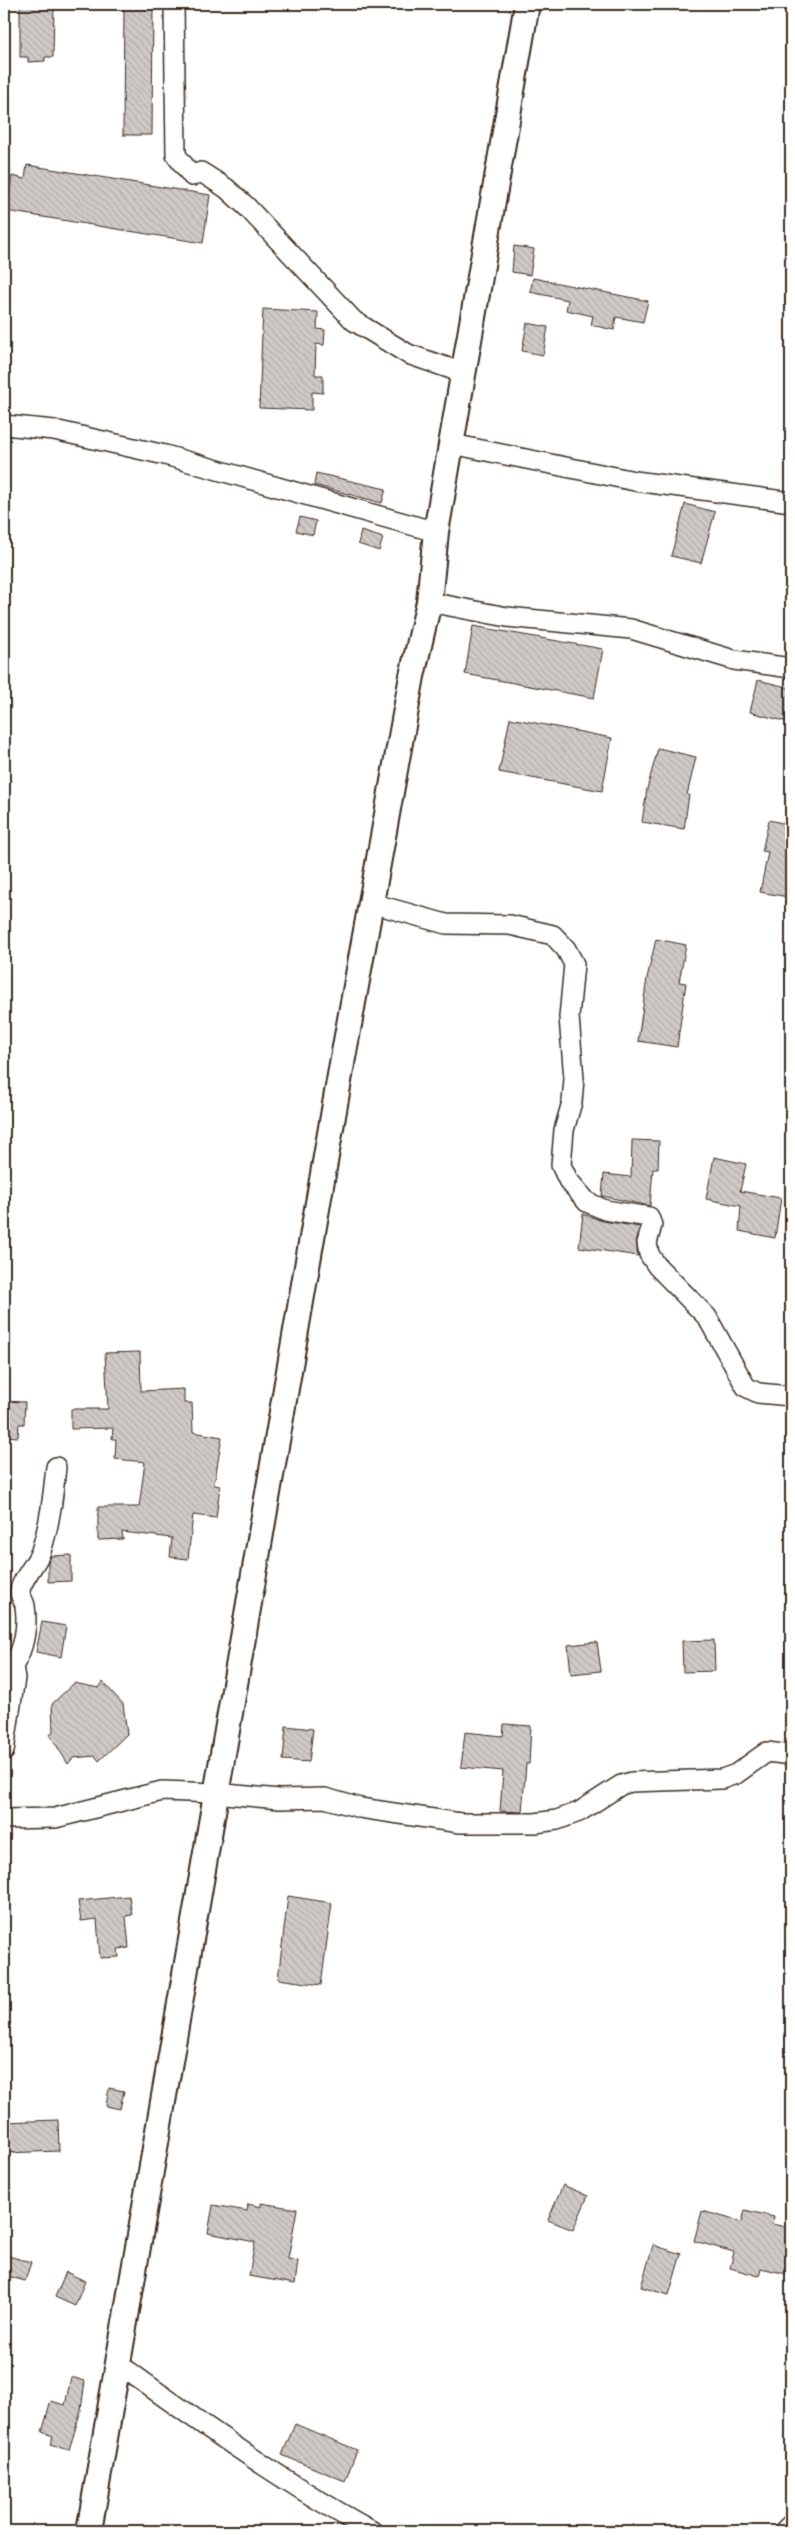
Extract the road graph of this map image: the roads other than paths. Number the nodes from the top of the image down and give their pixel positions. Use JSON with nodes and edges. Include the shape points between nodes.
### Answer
{"nodes":[{"id":1,"x":174,"y":4,"type":"edge"},
{"id":2,"x":527,"y":4,"type":"edge"},
{"id":3,"x":463,"y":372,"type":"junction"},
{"id":4,"x":4,"y":425,"type":"edge"},
{"id":5,"x":452,"y":444,"type":"junction"},
{"id":6,"x":791,"y":502,"type":"edge"},
{"id":7,"x":436,"y":532,"type":"junction"},
{"id":8,"x":429,"y":602,"type":"junction"},
{"id":9,"x":791,"y":668,"type":"edge"},
{"id":10,"x":371,"y":903,"type":"junction"},
{"id":11,"x":791,"y":1396,"type":"edge"},
{"id":12,"x":56,"y":1467,"type":"dead end"},
{"id":13,"x":4,"y":1751,"type":"edge"},
{"id":14,"x":791,"y":1755,"type":"edge"},
{"id":15,"x":215,"y":1792,"type":"junction"},
{"id":16,"x":4,"y":1819,"type":"edge"},
{"id":17,"x":117,"y":2363,"type":"junction"},
{"id":18,"x":791,"y":2524,"type":"edge"},
{"id":19,"x":88,"y":2531,"type":"edge"},
{"id":20,"x":372,"y":2531,"type":"edge"},
{"id":21,"x":784,"y":2531,"type":"edge"}],
"edges":[{"from":1,"to":3,"type":"street","via":[[176,155],[192,176],[201,172],[226,188],[354,321],[408,354]]},
{"from":2,"to":3,"type":"main road"},
{"from":3,"to":5,"type":"main road"},
{"from":4,"to":7,"type":"street","via":[[54,430],[165,456]]},
{"from":5,"to":6,"type":"street","via":[[635,481]]},
{"from":5,"to":7,"type":"main road"},
{"from":7,"to":8,"type":"main road"},
{"from":8,"to":9,"type":"street","via":[[507,617],[631,629],[734,660]]},
{"from":8,"to":10,"type":"main road","via":[[412,676]]},
{"from":10,"to":11,"type":"street","via":[[446,924],[510,926],[553,935],[566,949],[574,964],[570,1017],[574,1079],[561,1147],[561,1165],[568,1180],[588,1202],[605,1210],[649,1217],[652,1225],[647,1243],[653,1260],[707,1317],[746,1386],[758,1393]]},
{"from":10,"to":15,"type":"main road"},
{"from":12,"to":13,"type":"street","via":[[48,1526],[36,1564],[22,1584],[20,1593],[25,1605],[24,1637],[13,1666],[15,1678]]},
{"from":14,"to":15,"type":"street","via":[[767,1752],[736,1774],[722,1779],[621,1784],[579,1812],[535,1823],[460,1823],[360,1808],[325,1798],[279,1799]]},
{"from":15,"to":16,"type":"street","via":[[162,1791],[55,1818]]},
{"from":15,"to":17,"type":"main road"},
{"from":17,"to":19,"type":"main road"},
{"from":17,"to":20,"type":"street","via":[[196,2421]]},
{"from":18,"to":21,"type":"street"}]}
